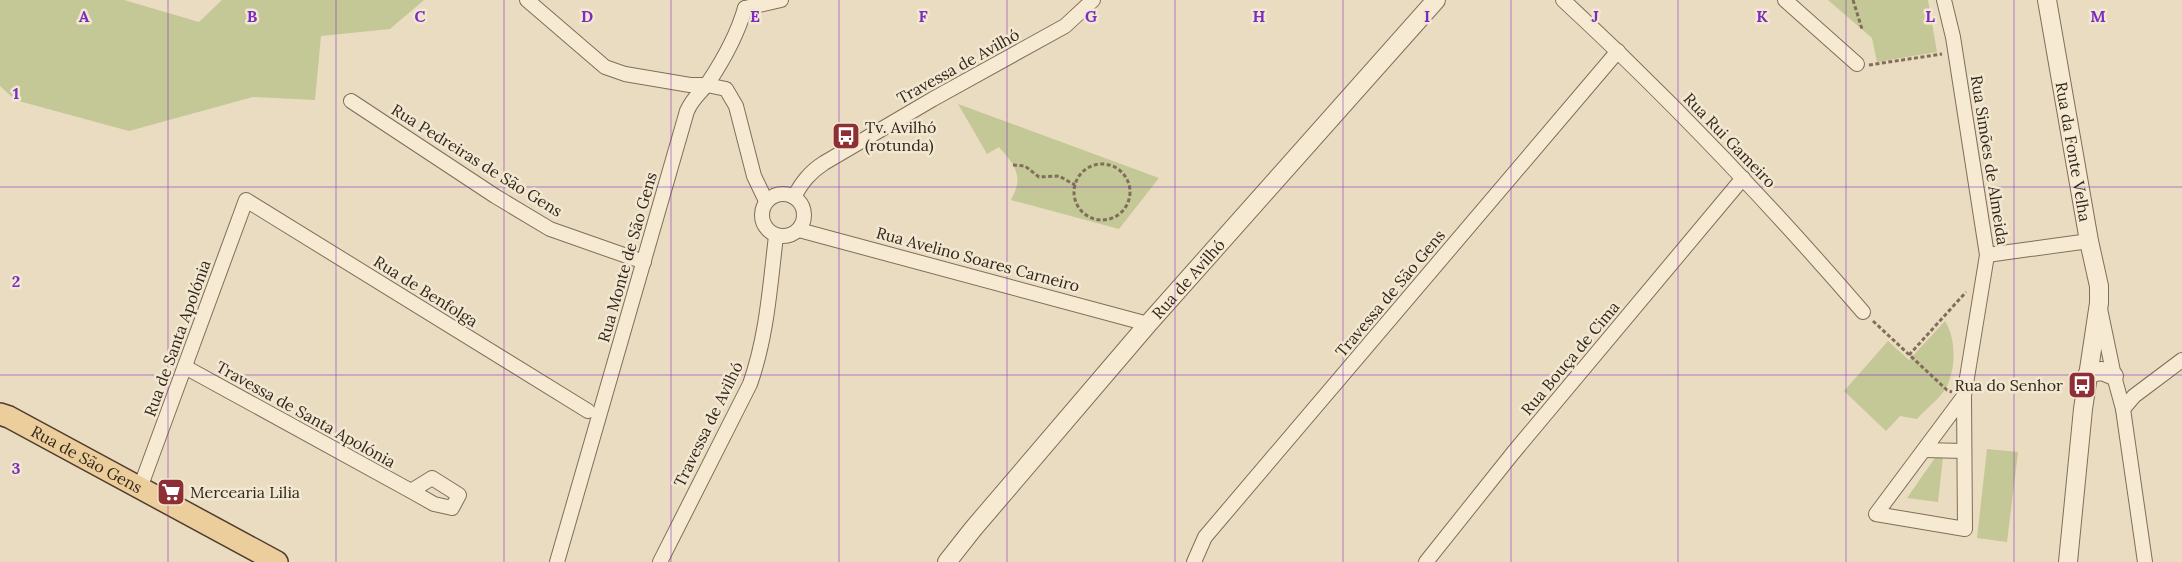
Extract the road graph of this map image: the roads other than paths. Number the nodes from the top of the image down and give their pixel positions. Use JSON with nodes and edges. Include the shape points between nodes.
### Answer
{"nodes":[{"id":1,"x":781,"y":0,"type":"edge"},
{"id":2,"x":1093,"y":0,"type":"edge"},
{"id":3,"x":1436,"y":0,"type":"edge"},
{"id":4,"x":1563,"y":0,"type":"edge"},
{"id":5,"x":1784,"y":0,"type":"edge"},
{"id":6,"x":1944,"y":0,"type":"edge"},
{"id":7,"x":2047,"y":0,"type":"edge"},
{"id":8,"x":530,"y":1,"type":"edge"},
{"id":9,"x":743,"y":4,"type":"edge"},
{"id":10,"x":1618,"y":51,"type":"junction"},
{"id":11,"x":1857,"y":64,"type":"road end"},
{"id":12,"x":706,"y":85,"type":"junction"},
{"id":13,"x":351,"y":101,"type":"dead end"},
{"id":14,"x":1743,"y":178,"type":"junction"},
{"id":15,"x":794,"y":197,"type":"junction"},
{"id":16,"x":246,"y":200,"type":"joint"},
{"id":17,"x":766,"y":201,"type":"junction"},
{"id":18,"x":799,"y":230,"type":"junction"},
{"id":19,"x":776,"y":236,"type":"junction"},
{"id":20,"x":2088,"y":241,"type":"junction"},
{"id":21,"x":1987,"y":255,"type":"junction"},
{"id":22,"x":644,"y":262,"type":"junction"},
{"id":23,"x":2099,"y":303,"type":"junction"},
{"id":24,"x":1863,"y":312,"type":"road end"},
{"id":25,"x":1148,"y":324,"type":"junction"},
{"id":26,"x":2182,"y":360,"type":"edge"},
{"id":27,"x":185,"y":367,"type":"junction"},
{"id":28,"x":2088,"y":373,"type":"junction"},
{"id":29,"x":2114,"y":376,"type":"junction"},
{"id":30,"x":1964,"y":396,"type":"junction"},
{"id":31,"x":2123,"y":409,"type":"junction"},
{"id":32,"x":588,"y":411,"type":"dead end"},
{"id":33,"x":0,"y":414,"type":"edge"},
{"id":34,"x":1924,"y":450,"type":"junction"},
{"id":35,"x":1964,"y":451,"type":"junction"},
{"id":36,"x":140,"y":488,"type":"junction"},
{"id":37,"x":411,"y":491,"type":"dead end"},
{"id":38,"x":278,"y":562,"type":"edge"},
{"id":39,"x":557,"y":562,"type":"edge"},
{"id":40,"x":660,"y":562,"type":"edge"},
{"id":41,"x":947,"y":562,"type":"edge"},
{"id":42,"x":1194,"y":562,"type":"edge"},
{"id":43,"x":1426,"y":562,"type":"edge"},
{"id":44,"x":2068,"y":562,"type":"edge"},
{"id":45,"x":2145,"y":562,"type":"edge"}],
"edges":[{"from":1,"to":9,"type":"street","name":"Rua Monte de São Gens"},
{"from":2,"to":15,"type":"street","name":"Travessa de Avilhó","via":[[1065,26],[932,99],[810,172]]},
{"from":3,"to":25,"type":"street","name":"Rua de Avilhó"},
{"from":4,"to":10,"type":"street","name":"Rua Rui Gameiro"},
{"from":5,"to":11,"type":"street"},
{"from":6,"to":21,"type":"street","name":"Rua Simões de Almeida"},
{"from":7,"to":20,"type":"street","name":"Rua da Fonte Velha"},
{"from":8,"to":12,"type":"street","via":[[606,67],[624,74]]},
{"from":9,"to":12,"type":"street","name":"Rua Monte de São Gens","via":[[739,31]]},
{"from":10,"to":14,"type":"street","name":"Rua Rui Gameiro"},
{"from":10,"to":42,"type":"street","name":"Travessa de São Gens","via":[[1205,537]]},
{"from":12,"to":17,"type":"street","via":[[726,89],[736,106],[754,176]]},
{"from":12,"to":22,"type":"street","name":"Rua Monte de São Gens","via":[[693,98],[687,111]]},
{"from":13,"to":22,"type":"street","name":"Rua Pedreiras de São Gens","via":[[550,229]]},
{"from":14,"to":24,"type":"street","name":"Rua Rui Gameiro","via":[[1793,230]]},
{"from":14,"to":43,"type":"street","name":"Rua Bouça de Cima"},
{"from":15,"to":17,"type":"street","via":[[780,194]]},
{"from":15,"to":18,"type":"street","via":[[804,212]]},
{"from":16,"to":27,"type":"street","name":"Rua de Santa Apolónia"},
{"from":16,"to":32,"type":"street","name":"Rua de Benfolga"},
{"from":17,"to":19,"type":"street","via":[[762,220],[769,232]]},
{"from":18,"to":19,"type":"street","via":[[788,236]]},
{"from":18,"to":25,"type":"street","name":"Rua Avelino Soares Carneiro"},
{"from":19,"to":40,"type":"street","name":"Travessa de Avilhó","via":[[758,363]]},
{"from":20,"to":21,"type":"street","name":"Rua Simões de Almeida"},
{"from":20,"to":23,"type":"street","name":"Rua da Fonte Velha","via":[[2099,286]]},
{"from":21,"to":30,"type":"street"},
{"from":22,"to":39,"type":"street","name":"Rua Monte de São Gens"},
{"from":23,"to":28,"type":"street","name":"Rua da Fonte Velha"},
{"from":23,"to":29,"type":"street","name":"Rua da Fonte Velha"},
{"from":25,"to":41,"type":"street","name":"Rua de Avilhó"},
{"from":26,"to":31,"type":"street","via":[[2134,396]]},
{"from":27,"to":36,"type":"street","name":"Rua de Santa Apolónia"},
{"from":27,"to":37,"type":"street","name":"Travessa de Santa Apolónia"},
{"from":28,"to":29,"type":"street","via":[[2102,371]]},
{"from":28,"to":44,"type":"street","name":"Rua da Fonte Velha"},
{"from":29,"to":31,"type":"street","name":"Rua da Fonte Velha"},
{"from":30,"to":34,"type":"street"},
{"from":30,"to":35,"type":"street"},
{"from":31,"to":45,"type":"street"},
{"from":33,"to":36,"type":"main road","name":"Rua de São Gens"},
{"from":34,"to":35,"type":"street"},
{"from":34,"to":35,"type":"street","via":[[1876,514],[1965,529]]},
{"from":36,"to":38,"type":"main road","name":"Rua de São Gens"}]}
